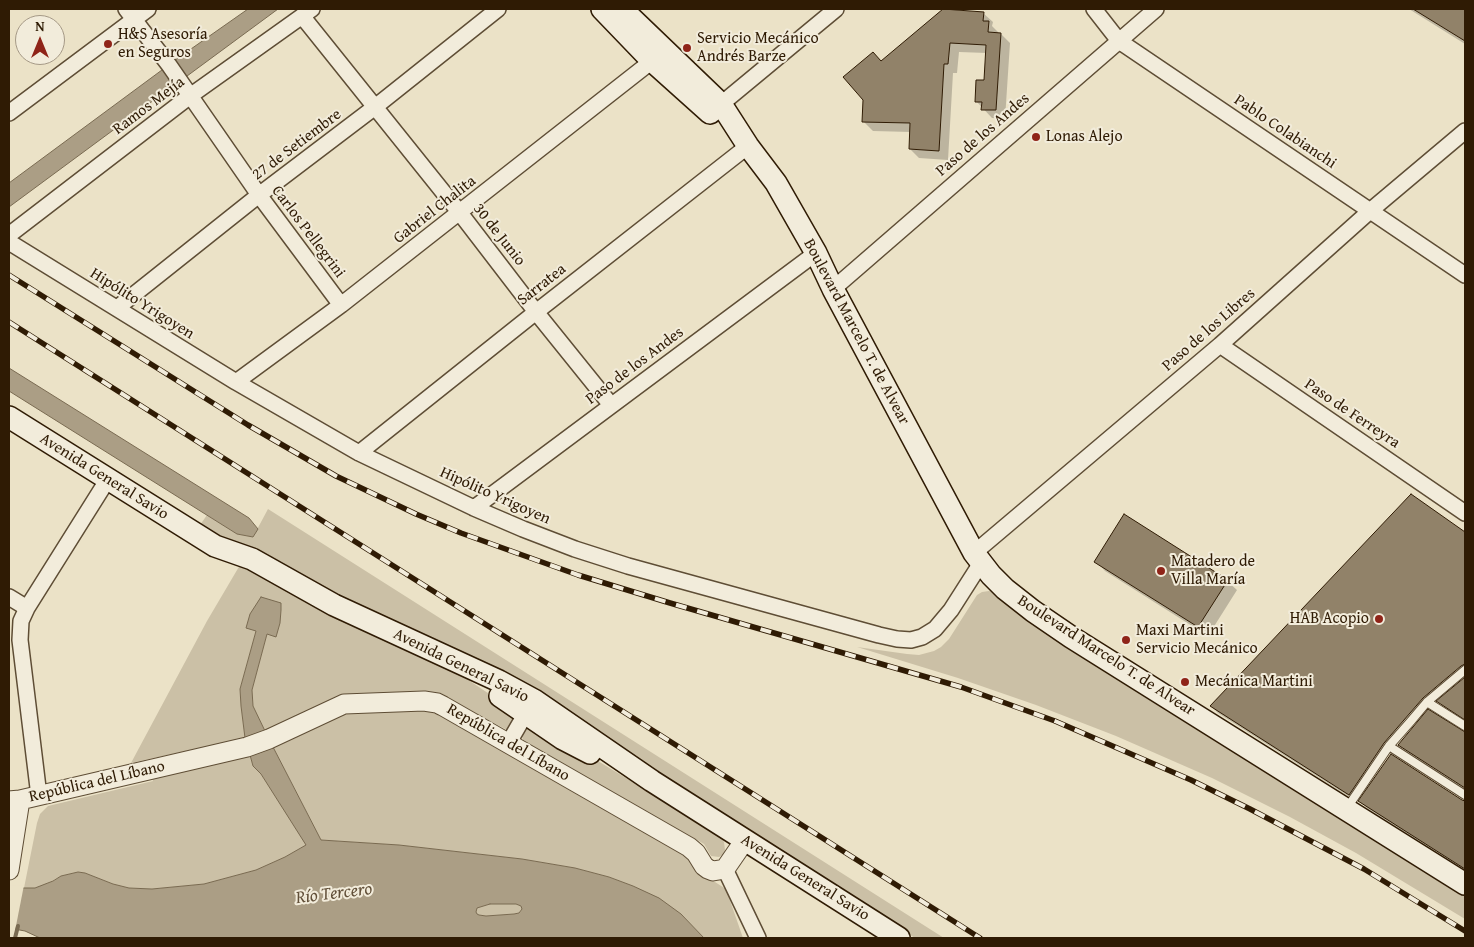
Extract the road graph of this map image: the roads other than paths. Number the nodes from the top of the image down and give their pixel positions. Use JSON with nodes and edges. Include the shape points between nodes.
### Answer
{"nodes":[{"id":1,"x":148,"y":9,"type":"edge"},
{"id":2,"x":498,"y":9,"type":"edge"},
{"id":3,"x":602,"y":9,"type":"edge"},
{"id":4,"x":622,"y":9,"type":"edge"},
{"id":5,"x":1094,"y":9,"type":"edge"},
{"id":6,"x":1156,"y":9,"type":"edge"},
{"id":7,"x":307,"y":12,"type":"edge"},
{"id":8,"x":827,"y":12,"type":"edge"},
{"id":9,"x":130,"y":14,"type":"edge"},
{"id":10,"x":1115,"y":44,"type":"junction"},
{"id":11,"x":652,"y":61,"type":"junction"},
{"id":12,"x":190,"y":96,"type":"junction"},
{"id":13,"x":376,"y":106,"type":"junction"},
{"id":14,"x":715,"y":109,"type":"junction"},
{"id":15,"x":9,"y":114,"type":"edge"},
{"id":16,"x":1465,"y":131,"type":"edge"},
{"id":17,"x":748,"y":146,"type":"junction"},
{"id":18,"x":259,"y":196,"type":"junction"},
{"id":19,"x":1348,"y":206,"type":"dead end"},
{"id":20,"x":1370,"y":211,"type":"junction"},
{"id":21,"x":460,"y":213,"type":"junction"},
{"id":22,"x":9,"y":234,"type":"edge"},
{"id":23,"x":9,"y":242,"type":"edge"},
{"id":24,"x":816,"y":253,"type":"junction"},
{"id":25,"x":1465,"y":275,"type":"edge"},
{"id":26,"x":833,"y":289,"type":"junction"},
{"id":27,"x":341,"y":305,"type":"junction"},
{"id":28,"x":117,"y":308,"type":"junction"},
{"id":29,"x":536,"y":312,"type":"junction"},
{"id":30,"x":1220,"y":345,"type":"junction"},
{"id":31,"x":236,"y":382,"type":"junction"},
{"id":32,"x":611,"y":406,"type":"junction"},
{"id":33,"x":9,"y":417,"type":"edge"},
{"id":34,"x":359,"y":453,"type":"junction"},
{"id":35,"x":108,"y":479,"type":"junction"},
{"id":36,"x":474,"y":508,"type":"junction"},
{"id":37,"x":1465,"y":513,"type":"edge"},
{"id":38,"x":978,"y":558,"type":"junction"},
{"id":39,"x":9,"y":596,"type":"edge"},
{"id":40,"x":27,"y":608,"type":"junction"},
{"id":41,"x":14,"y":640,"type":"edge"},
{"id":42,"x":1465,"y":670,"type":"edge"},
{"id":43,"x":1427,"y":702,"type":"junction"},
{"id":44,"x":530,"y":707,"type":"junction"},
{"id":45,"x":1465,"y":726,"type":"edge"},
{"id":46,"x":508,"y":744,"type":"junction"},
{"id":47,"x":1389,"y":746,"type":"junction"},
{"id":48,"x":1465,"y":795,"type":"edge"},
{"id":49,"x":39,"y":796,"type":"junction"},
{"id":50,"x":15,"y":801,"type":"edge"},
{"id":51,"x":1346,"y":810,"type":"junction"},
{"id":52,"x":744,"y":840,"type":"junction"},
{"id":53,"x":725,"y":869,"type":"junction"},
{"id":54,"x":9,"y":870,"type":"edge"},
{"id":55,"x":1465,"y":884,"type":"edge"},
{"id":56,"x":758,"y":938,"type":"edge"},
{"id":57,"x":900,"y":938,"type":"edge"}],
"edges":[{"from":1,"to":9,"type":"street"},
{"from":2,"to":13,"type":"street","name":"27 de Setiembre"},
{"from":3,"to":11,"type":"main road","name":"Boulevard Marcelo T. de Alvear"},
{"from":4,"to":14,"type":"main road","name":"Boulevard Marcelo T. de Alvear"},
{"from":5,"to":10,"type":"street","name":"Pablo Colabianchi"},
{"from":6,"to":10,"type":"street","name":"Paso de los Andes"},
{"from":7,"to":12,"type":"street","name":"Ramos Mejía"},
{"from":7,"to":13,"type":"street","name":"30 de Junio"},
{"from":8,"to":14,"type":"street"},
{"from":9,"to":12,"type":"street","name":"Carlos Pellegrini"},
{"from":9,"to":15,"type":"street"},
{"from":10,"to":19,"type":"street"},
{"from":10,"to":20,"type":"street","name":"Pablo Colabianchi"},
{"from":10,"to":26,"type":"street","name":"Paso de los Andes"},
{"from":11,"to":14,"type":"main road","name":"Boulevard Marcelo T. de Alvear"},
{"from":11,"to":21,"type":"street","name":"Gabriel Chalita"},
{"from":12,"to":18,"type":"street","name":"Carlos Pellegrini"},
{"from":12,"to":22,"type":"street","name":"Ramos Mejía"},
{"from":13,"to":18,"type":"street","name":"27 de Setiembre"},
{"from":13,"to":21,"type":"street","name":"30 de Junio"},
{"from":14,"to":17,"type":"main road","name":"Boulevard Marcelo T. de Alvear"},
{"from":16,"to":20,"type":"street","name":"Paso de los Libres"},
{"from":17,"to":24,"type":"main road","name":"Boulevard Marcelo T. de Alvear","via":[[776,183]]},
{"from":17,"to":29,"type":"street","name":"Sarratea"},
{"from":18,"to":27,"type":"street","name":"Carlos Pellegrini"},
{"from":18,"to":28,"type":"street","name":"27 de Setiembre"},
{"from":20,"to":25,"type":"street","name":"Pablo Colabianchi"},
{"from":20,"to":30,"type":"street","name":"Paso de los Libres"},
{"from":21,"to":27,"type":"street","name":"Gabriel Chalita"},
{"from":21,"to":29,"type":"street","name":"30 de Junio"},
{"from":23,"to":28,"type":"street","name":"Hipólito Yrigoyen"},
{"from":24,"to":26,"type":"main road","name":"Boulevard Marcelo T. de Alvear"},
{"from":24,"to":32,"type":"street","name":"Paso de los Andes"},
{"from":26,"to":38,"type":"main road","name":"Boulevard Marcelo T. de Alvear"},
{"from":27,"to":31,"type":"street","name":"Gabriel Chalita"},
{"from":28,"to":31,"type":"street","name":"Hipólito Yrigoyen"},
{"from":29,"to":32,"type":"street","name":"30 de Junio"},
{"from":29,"to":34,"type":"street","name":"Sarratea"},
{"from":30,"to":37,"type":"street","name":"Paso de Ferreyra"},
{"from":30,"to":38,"type":"street","name":"Paso de los Libres"},
{"from":31,"to":34,"type":"street","name":"Hipólito Yrigoyen"},
{"from":32,"to":36,"type":"street","name":"Paso de los Andes"},
{"from":33,"to":35,"type":"main road","name":"Avenida General Savio"},
{"from":34,"to":36,"type":"street","name":"Hipólito Yrigoyen"},
{"from":35,"to":40,"type":"street"},
{"from":35,"to":44,"type":"main road","name":"Avenida General Savio","via":[[215,546],[252,559]]},
{"from":36,"to":38,"type":"street","name":"Hipólito Yrigoyen","via":[[548,539],[628,566],[897,639],[911,640],[936,629],[951,610]]},
{"from":38,"to":51,"type":"main road","name":"Boulevard Marcelo T. de Alvear","via":[[1005,589],[1033,611]]},
{"from":39,"to":40,"type":"street"},
{"from":40,"to":41,"type":"street"},
{"from":41,"to":49,"type":"street"},
{"from":42,"to":43,"type":"lane"},
{"from":43,"to":45,"type":"lane"},
{"from":43,"to":47,"type":"lane"},
{"from":44,"to":46,"type":"street"},
{"from":44,"to":52,"type":"main road","name":"Avenida General Savio","via":[[577,746],[652,782]]},
{"from":46,"to":49,"type":"street","name":"República del Líbano","via":[[437,703],[344,704],[247,747]]},
{"from":46,"to":53,"type":"street","name":"República del Líbano","via":[[689,847],[708,869]]},
{"from":47,"to":48,"type":"lane"},
{"from":47,"to":51,"type":"lane"},
{"from":49,"to":50,"type":"street","name":"República del Líbano"},
{"from":50,"to":54,"type":"street"},
{"from":51,"to":55,"type":"main road","name":"Boulevard Marcelo T. de Alvear"},
{"from":52,"to":53,"type":"street"},
{"from":52,"to":57,"type":"main road","name":"Avenida General Savio"},
{"from":53,"to":56,"type":"street"}]}
